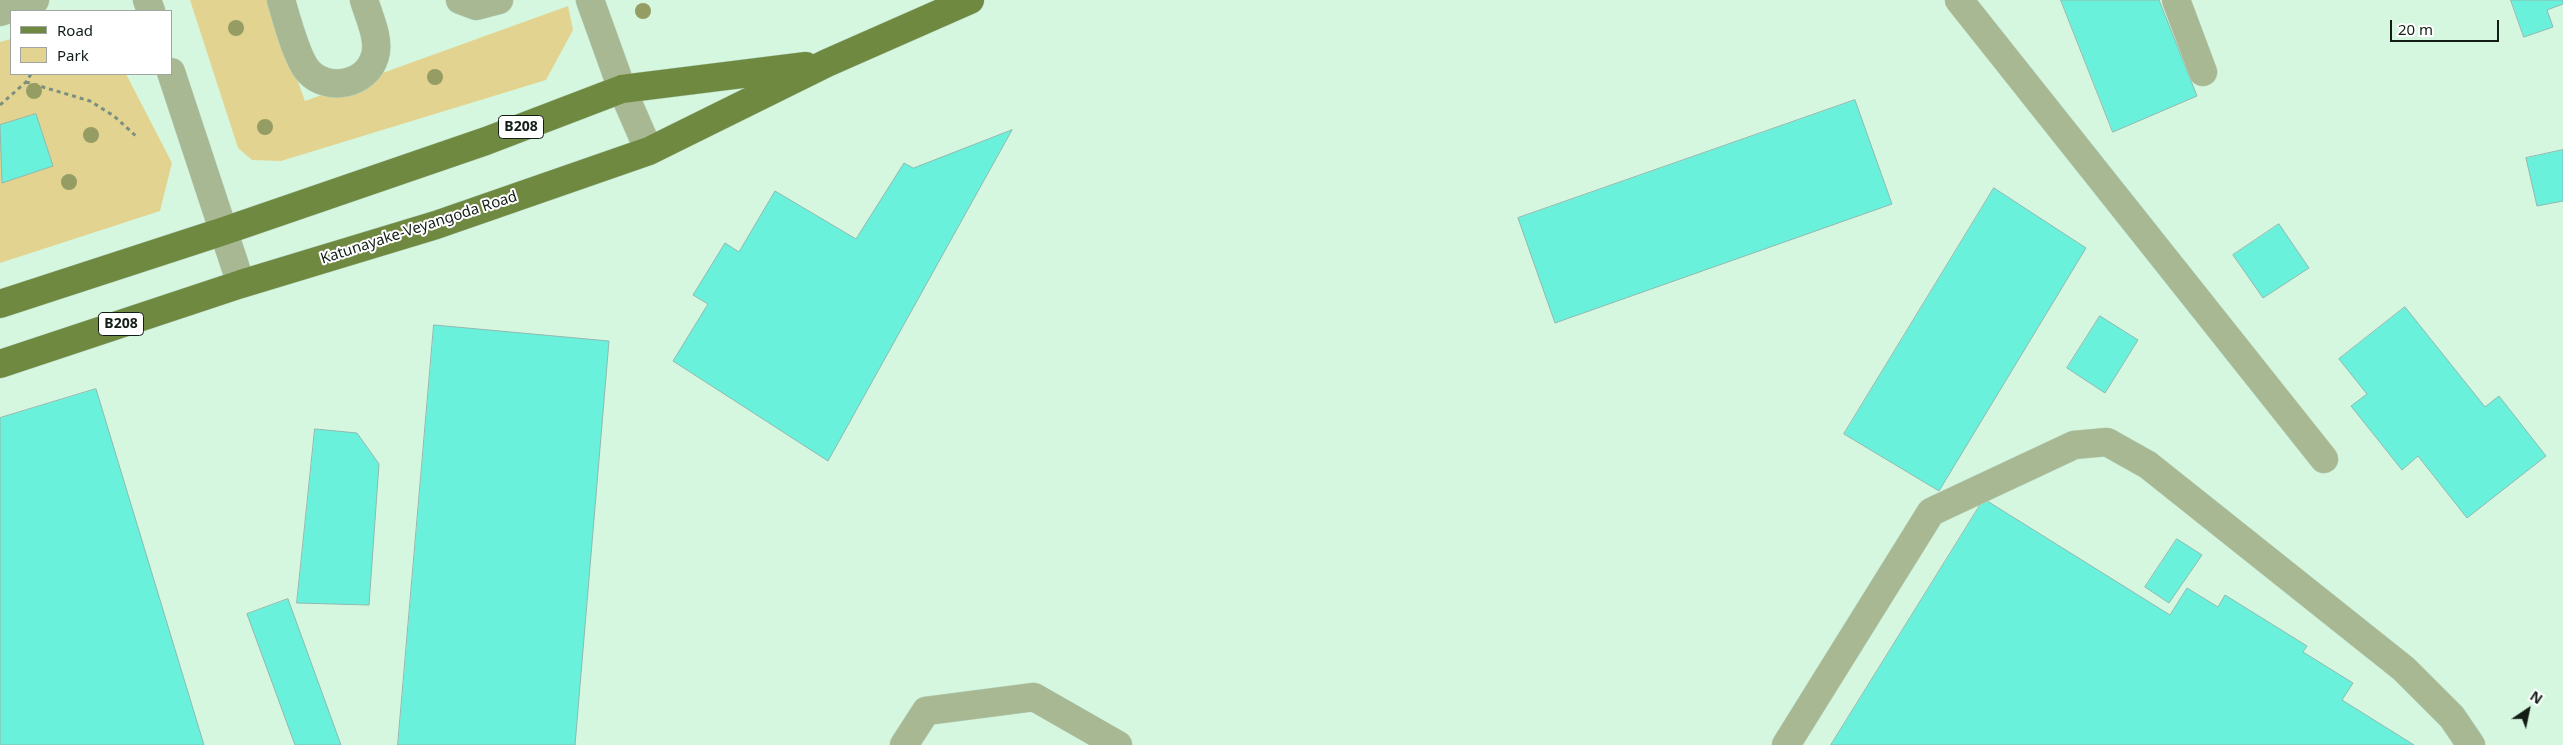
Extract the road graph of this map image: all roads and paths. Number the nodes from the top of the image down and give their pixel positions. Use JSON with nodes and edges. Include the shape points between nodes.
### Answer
{"nodes":[{"id":1,"x":35,"y":0,"type":"edge"},
{"id":2,"x":280,"y":0,"type":"edge"},
{"id":3,"x":364,"y":0,"type":"edge"},
{"id":4,"x":460,"y":0,"type":"edge"},
{"id":5,"x":499,"y":0,"type":"edge"},
{"id":6,"x":590,"y":0,"type":"edge"},
{"id":7,"x":970,"y":0,"type":"edge"},
{"id":8,"x":1959,"y":0,"type":"edge"},
{"id":9,"x":2176,"y":0,"type":"edge"},
{"id":10,"x":0,"y":12,"type":"edge"},
{"id":11,"x":827,"y":63,"type":"junction"},
{"id":12,"x":2203,"y":72,"type":"dead end"},
{"id":13,"x":30,"y":75,"type":"edge"},
{"id":14,"x":172,"y":75,"type":"edge"},
{"id":15,"x":26,"y":82,"type":"junction"},
{"id":16,"x":622,"y":89,"type":"junction"},
{"id":17,"x":0,"y":105,"type":"edge"},
{"id":18,"x":137,"y":137,"type":"dead end"},
{"id":19,"x":649,"y":151,"type":"junction"},
{"id":20,"x":224,"y":231,"type":"junction"},
{"id":21,"x":241,"y":284,"type":"junction"},
{"id":22,"x":0,"y":304,"type":"edge"},
{"id":23,"x":0,"y":364,"type":"edge"},
{"id":24,"x":2324,"y":459,"type":"dead end"},
{"id":25,"x":904,"y":745,"type":"edge"},
{"id":26,"x":1118,"y":745,"type":"edge"},
{"id":27,"x":1786,"y":745,"type":"edge"},
{"id":28,"x":2471,"y":745,"type":"edge"}],
"edges":[{"from":1,"to":10,"type":"lane"},
{"from":2,"to":3,"type":"lane","via":[[308,71],[319,80],[334,84],[354,80],[364,74],[375,56],[376,41]]},
{"from":4,"to":5,"type":"lane","via":[[476,6]]},
{"from":6,"to":16,"type":"lane"},
{"from":7,"to":11,"type":"main road","name":"Katunayake-Veyangoda Road","number":"B208"},
{"from":8,"to":24,"type":"lane"},
{"from":9,"to":12,"type":"lane"},
{"from":11,"to":16,"type":"main road","name":"Katunayake-Veyangoda Road","number":"B208"},
{"from":11,"to":19,"type":"main road","name":"Katunayake-Veyangoda Road","number":"B208"},
{"from":13,"to":15,"type":"path"},
{"from":14,"to":20,"type":"lane"},
{"from":15,"to":17,"type":"path"},
{"from":15,"to":18,"type":"path","via":[[90,101],[114,116]]},
{"from":16,"to":19,"type":"lane"},
{"from":16,"to":20,"type":"main road","name":"Katunayake-Veyangoda Road","number":"B208","via":[[486,141]]},
{"from":19,"to":21,"type":"main road","name":"Katunayake-Veyangoda Road","number":"B208","via":[[436,226]]},
{"from":20,"to":21,"type":"lane"},
{"from":20,"to":22,"type":"main road","name":"Katunayake-Veyangoda Road","number":"B208"},
{"from":21,"to":23,"type":"main road","name":"Katunayake-Veyangoda Road","number":"B208"},
{"from":25,"to":26,"type":"lane","via":[[926,711],[1034,697]]},
{"from":27,"to":28,"type":"lane","via":[[1931,512],[2074,445],[2107,442],[2148,465],[2404,669],[2452,717]]}]}
